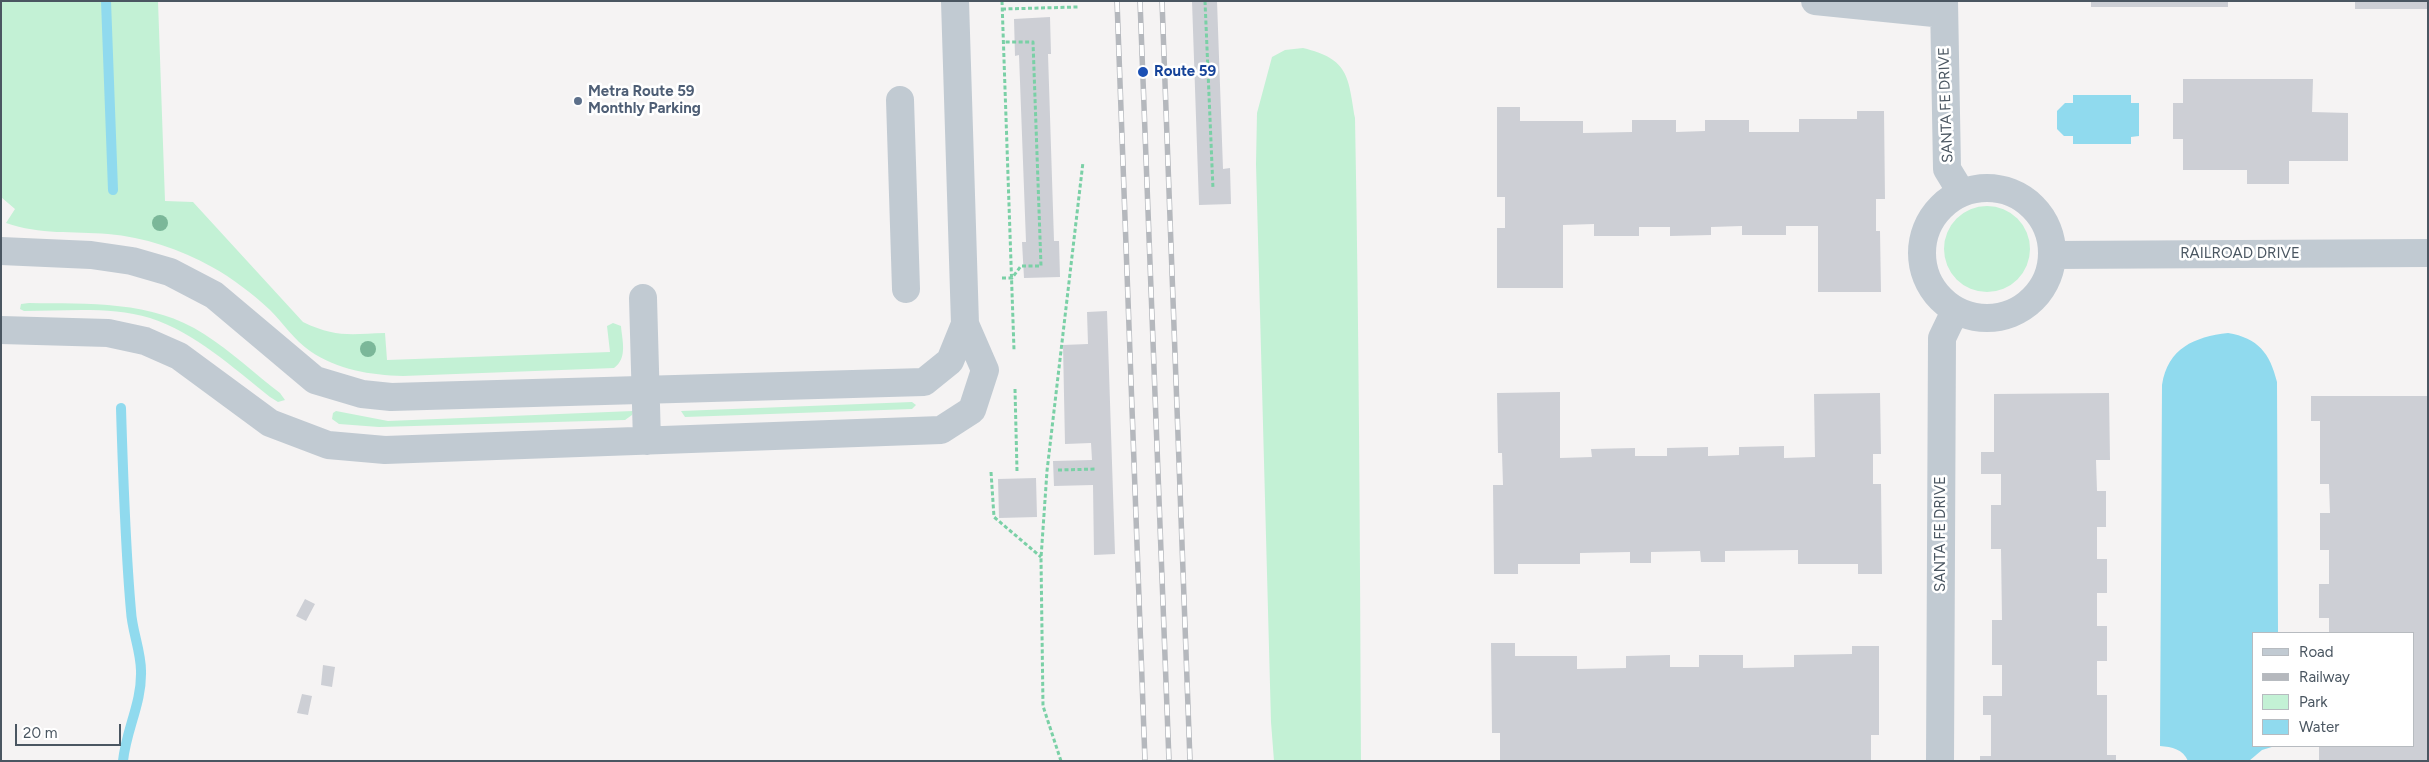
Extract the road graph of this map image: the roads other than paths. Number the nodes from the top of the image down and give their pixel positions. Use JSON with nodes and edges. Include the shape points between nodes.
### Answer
{"nodes":[{"id":1,"x":955,"y":1,"type":"edge"},
{"id":2,"x":1815,"y":1,"type":"edge"},
{"id":3,"x":1944,"y":8,"type":"edge"},
{"id":4,"x":900,"y":100,"type":"dead end"},
{"id":5,"x":1961,"y":192,"type":"junction"},
{"id":6,"x":1,"y":250,"type":"edge"},
{"id":7,"x":2428,"y":253,"type":"edge"},
{"id":8,"x":2053,"y":255,"type":"junction"},
{"id":9,"x":906,"y":289,"type":"dead end"},
{"id":10,"x":643,"y":298,"type":"dead end"},
{"id":11,"x":1955,"y":310,"type":"junction"},
{"id":12,"x":965,"y":324,"type":"junction"},
{"id":13,"x":1,"y":330,"type":"edge"},
{"id":14,"x":646,"y":390,"type":"junction"},
{"id":15,"x":647,"y":441,"type":"junction"},
{"id":16,"x":1940,"y":761,"type":"edge"}],
"edges":[{"from":1,"to":12,"type":"street"},
{"from":2,"to":3,"type":"street"},
{"from":3,"to":5,"type":"street","name":"SANTA FE DRIVE","via":[[1947,169]]},
{"from":4,"to":9,"type":"street"},
{"from":5,"to":8,"type":"street","via":[[1982,187],[2004,189],[2024,198],[2040,213],[2047,226]]},
{"from":5,"to":11,"type":"street","via":[[1944,204],[1931,220],[1923,239],[1922,260],[1927,280],[1939,297]]},
{"from":6,"to":14,"type":"street","via":[[91,255],[132,261],[170,272],[214,295],[314,380],[362,394],[436,397]]},
{"from":7,"to":8,"type":"street","name":"RAILROAD DRIVE"},
{"from":8,"to":11,"type":"street","via":[[2048,277],[2037,296],[2020,310],[1998,318],[1976,318]]},
{"from":10,"to":14,"type":"street"},
{"from":11,"to":16,"type":"street","name":"SANTA FE DRIVE","via":[[1942,338]]},
{"from":12,"to":14,"type":"street","via":[[950,361],[924,382]]},
{"from":12,"to":15,"type":"street","via":[[985,370],[972,410],[941,430]]},
{"from":13,"to":15,"type":"street","via":[[108,333],[146,340],[179,356],[270,423],[328,445],[385,450]]},
{"from":14,"to":15,"type":"street"}]}
